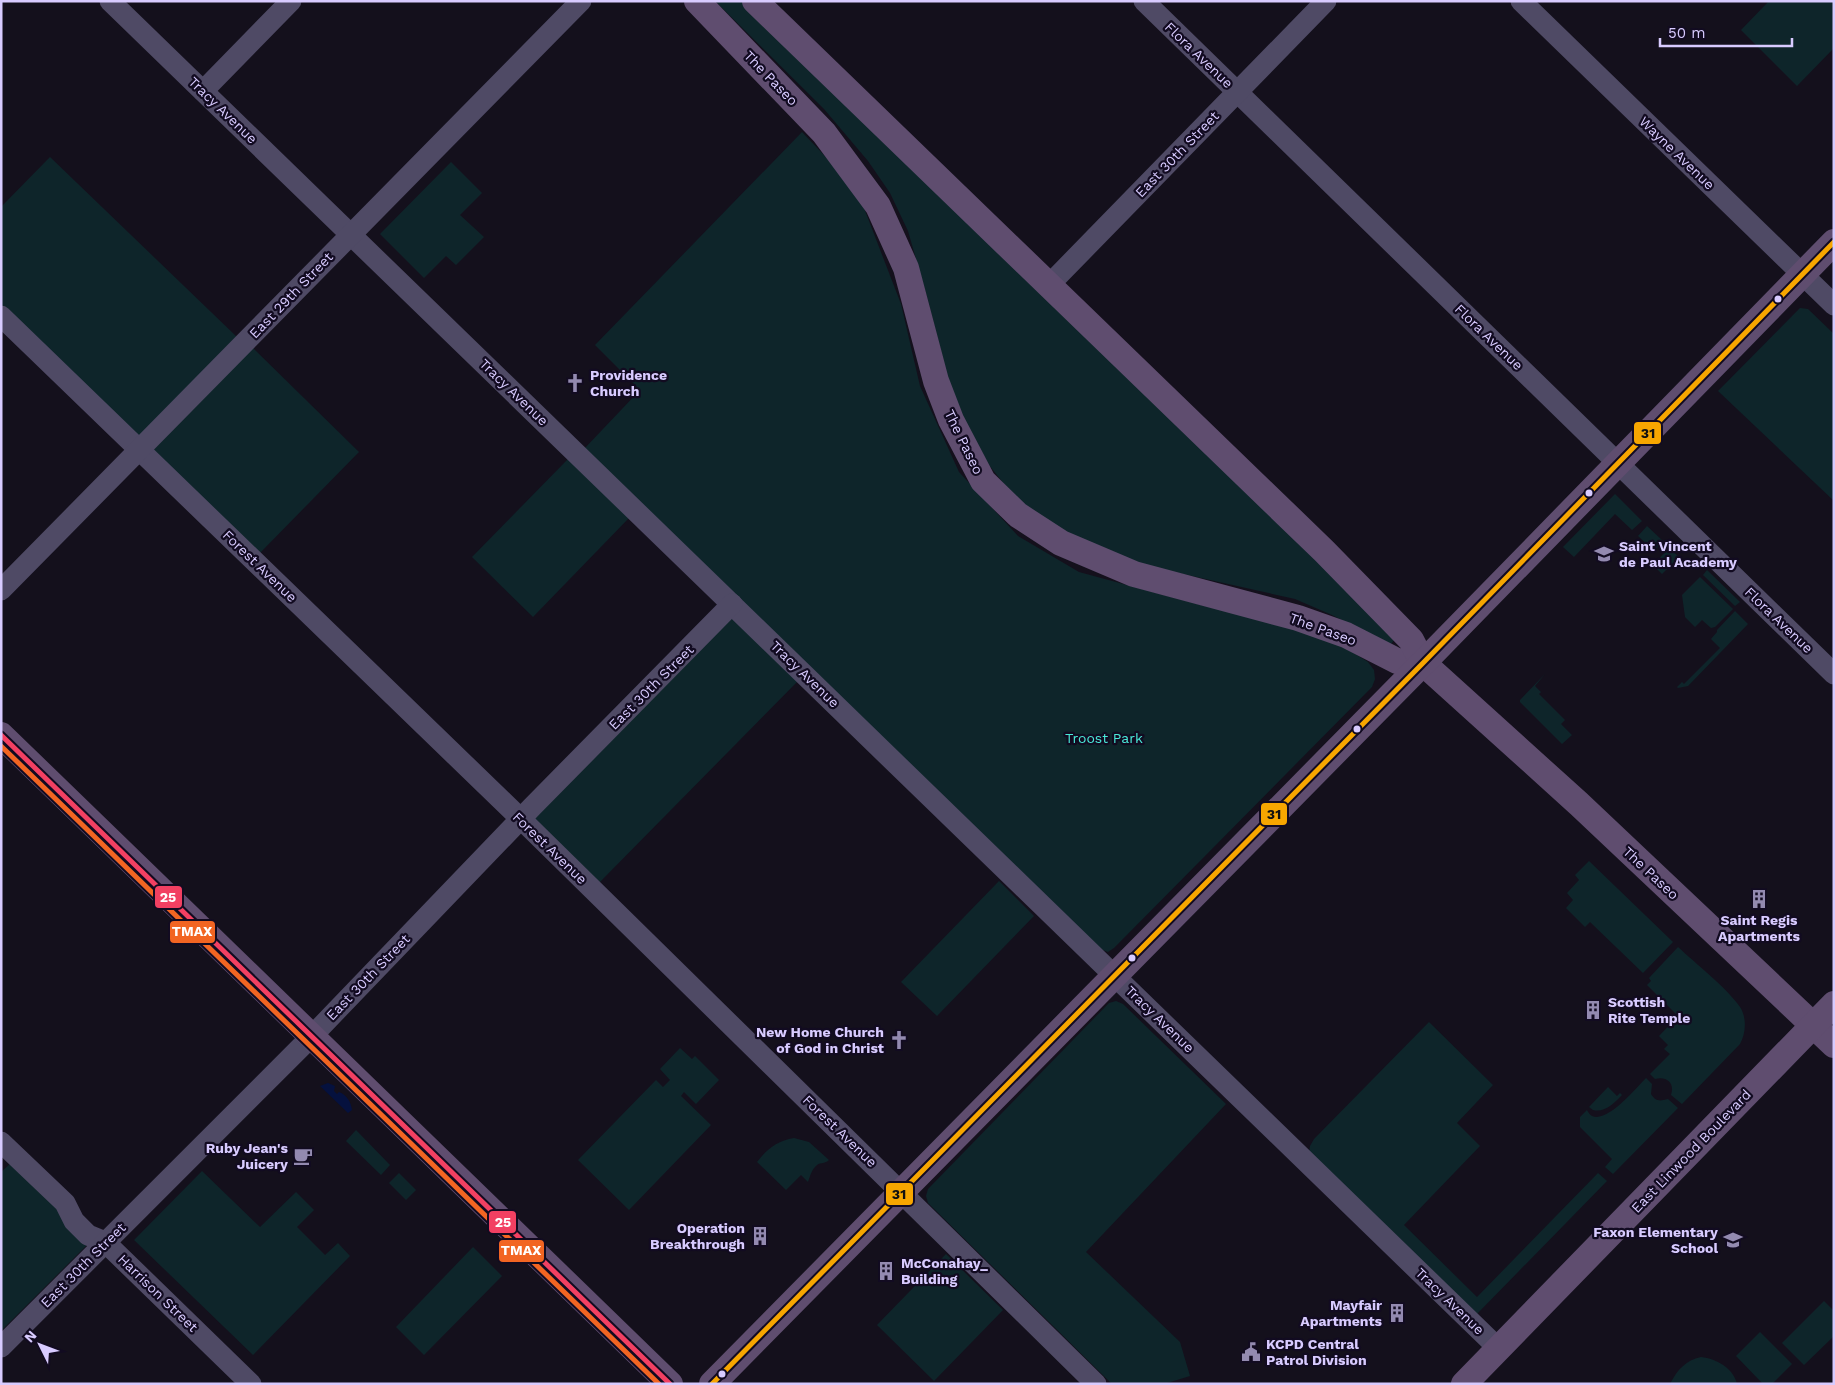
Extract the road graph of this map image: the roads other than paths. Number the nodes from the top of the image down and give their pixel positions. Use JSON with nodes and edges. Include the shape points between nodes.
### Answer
{"nodes":[{"id":1,"x":110,"y":1,"type":"edge"},
{"id":2,"x":291,"y":1,"type":"edge"},
{"id":3,"x":581,"y":1,"type":"edge"},
{"id":4,"x":697,"y":1,"type":"edge"},
{"id":5,"x":755,"y":1,"type":"edge"},
{"id":6,"x":1144,"y":1,"type":"edge"},
{"id":7,"x":1326,"y":1,"type":"edge"},
{"id":8,"x":1521,"y":1,"type":"edge"},
{"id":9,"x":203,"y":91,"type":"junction"},
{"id":10,"x":1237,"y":92,"type":"junction"},
{"id":11,"x":350,"y":234,"type":"junction"},
{"id":12,"x":1834,"y":242,"type":"edge"},
{"id":13,"x":1802,"y":275,"type":"junction"},
{"id":14,"x":1049,"y":285,"type":"junction"},
{"id":15,"x":1834,"y":305,"type":"edge"},
{"id":16,"x":1,"y":316,"type":"edge"},
{"id":17,"x":139,"y":450,"type":"junction"},
{"id":18,"x":1618,"y":463,"type":"junction"},
{"id":19,"x":1,"y":590,"type":"edge"},
{"id":20,"x":732,"y":604,"type":"junction"},
{"id":21,"x":1423,"y":663,"type":"junction"},
{"id":22,"x":1834,"y":674,"type":"edge"},
{"id":23,"x":1,"y":735,"type":"edge"},
{"id":24,"x":521,"y":819,"type":"junction"},
{"id":25,"x":1114,"y":975,"type":"junction"},
{"id":26,"x":1834,"y":1004,"type":"edge"},
{"id":27,"x":1813,"y":1025,"type":"junction"},
{"id":28,"x":312,"y":1036,"type":"junction"},
{"id":29,"x":1834,"y":1045,"type":"edge"},
{"id":30,"x":1,"y":1142,"type":"edge"},
{"id":31,"x":901,"y":1191,"type":"junction"},
{"id":32,"x":105,"y":1242,"type":"junction"},
{"id":33,"x":1,"y":1347,"type":"edge"},
{"id":34,"x":1498,"y":1348,"type":"junction"},
{"id":35,"x":251,"y":1384,"type":"edge"},
{"id":36,"x":670,"y":1384,"type":"edge"},
{"id":37,"x":712,"y":1384,"type":"edge"},
{"id":38,"x":1096,"y":1384,"type":"edge"},
{"id":39,"x":1464,"y":1384,"type":"edge"}],
"edges":[{"from":1,"to":9,"type":"street","name":"Tracy Avenue"},
{"from":2,"to":9,"type":"street"},
{"from":3,"to":11,"type":"street","name":"East 29th Street"},
{"from":4,"to":21,"type":"main road","name":"The Paseo","via":[[824,133],[878,206],[906,268],[936,380],[952,420],[983,482],[1018,516],[1061,543],[1134,574],[1298,618],[1346,635],[1397,661]]},
{"from":5,"to":14,"type":"main road","name":"The Paseo"},
{"from":6,"to":10,"type":"street","name":"Flora Avenue"},
{"from":7,"to":10,"type":"street","name":"East 30th Street"},
{"from":8,"to":13,"type":"street","name":"Wayne Avenue"},
{"from":9,"to":11,"type":"street","name":"Tracy Avenue"},
{"from":10,"to":14,"type":"street","name":"East 30th Street"},
{"from":10,"to":18,"type":"street","name":"Flora Avenue"},
{"from":11,"to":17,"type":"street","name":"East 29th Street"},
{"from":11,"to":20,"type":"street","name":"Tracy Avenue"},
{"from":12,"to":13,"type":"main road"},
{"from":13,"to":15,"type":"street","name":"Wayne Avenue"},
{"from":13,"to":18,"type":"main road"},
{"from":14,"to":21,"type":"main road","name":"The Paseo","via":[[1324,551],[1411,640]]},
{"from":16,"to":17,"type":"street","name":"Forest Avenue"},
{"from":17,"to":19,"type":"street","name":"East 29th Street"},
{"from":17,"to":24,"type":"street","name":"Forest Avenue"},
{"from":18,"to":21,"type":"main road"},
{"from":18,"to":22,"type":"street","name":"Flora Avenue"},
{"from":20,"to":24,"type":"street","name":"East 30th Street"},
{"from":20,"to":25,"type":"street","name":"Tracy Avenue"},
{"from":21,"to":25,"type":"main road"},
{"from":21,"to":27,"type":"main road","name":"The Paseo","via":[[1579,804]]},
{"from":23,"to":28,"type":"main road"},
{"from":24,"to":28,"type":"street","name":"East 30th Street"},
{"from":24,"to":31,"type":"street","name":"Forest Avenue"},
{"from":25,"to":31,"type":"main road"},
{"from":25,"to":34,"type":"street","name":"Tracy Avenue"},
{"from":26,"to":27,"type":"main road","name":"East Linwood Boulevard"},
{"from":27,"to":29,"type":"main road","name":"The Paseo"},
{"from":27,"to":34,"type":"main road","name":"East Linwood Boulevard"},
{"from":28,"to":32,"type":"street","name":"East 30th Street"},
{"from":28,"to":36,"type":"main road"},
{"from":30,"to":32,"type":"street","name":"Harrison Street","via":[[65,1203],[74,1221],[88,1235]]},
{"from":31,"to":37,"type":"main road"},
{"from":31,"to":38,"type":"street","name":"Forest Avenue"},
{"from":32,"to":33,"type":"street","name":"East 30th Street"},
{"from":32,"to":35,"type":"street","name":"Harrison Street"},
{"from":34,"to":39,"type":"main road","name":"East Linwood Boulevard"}]}
